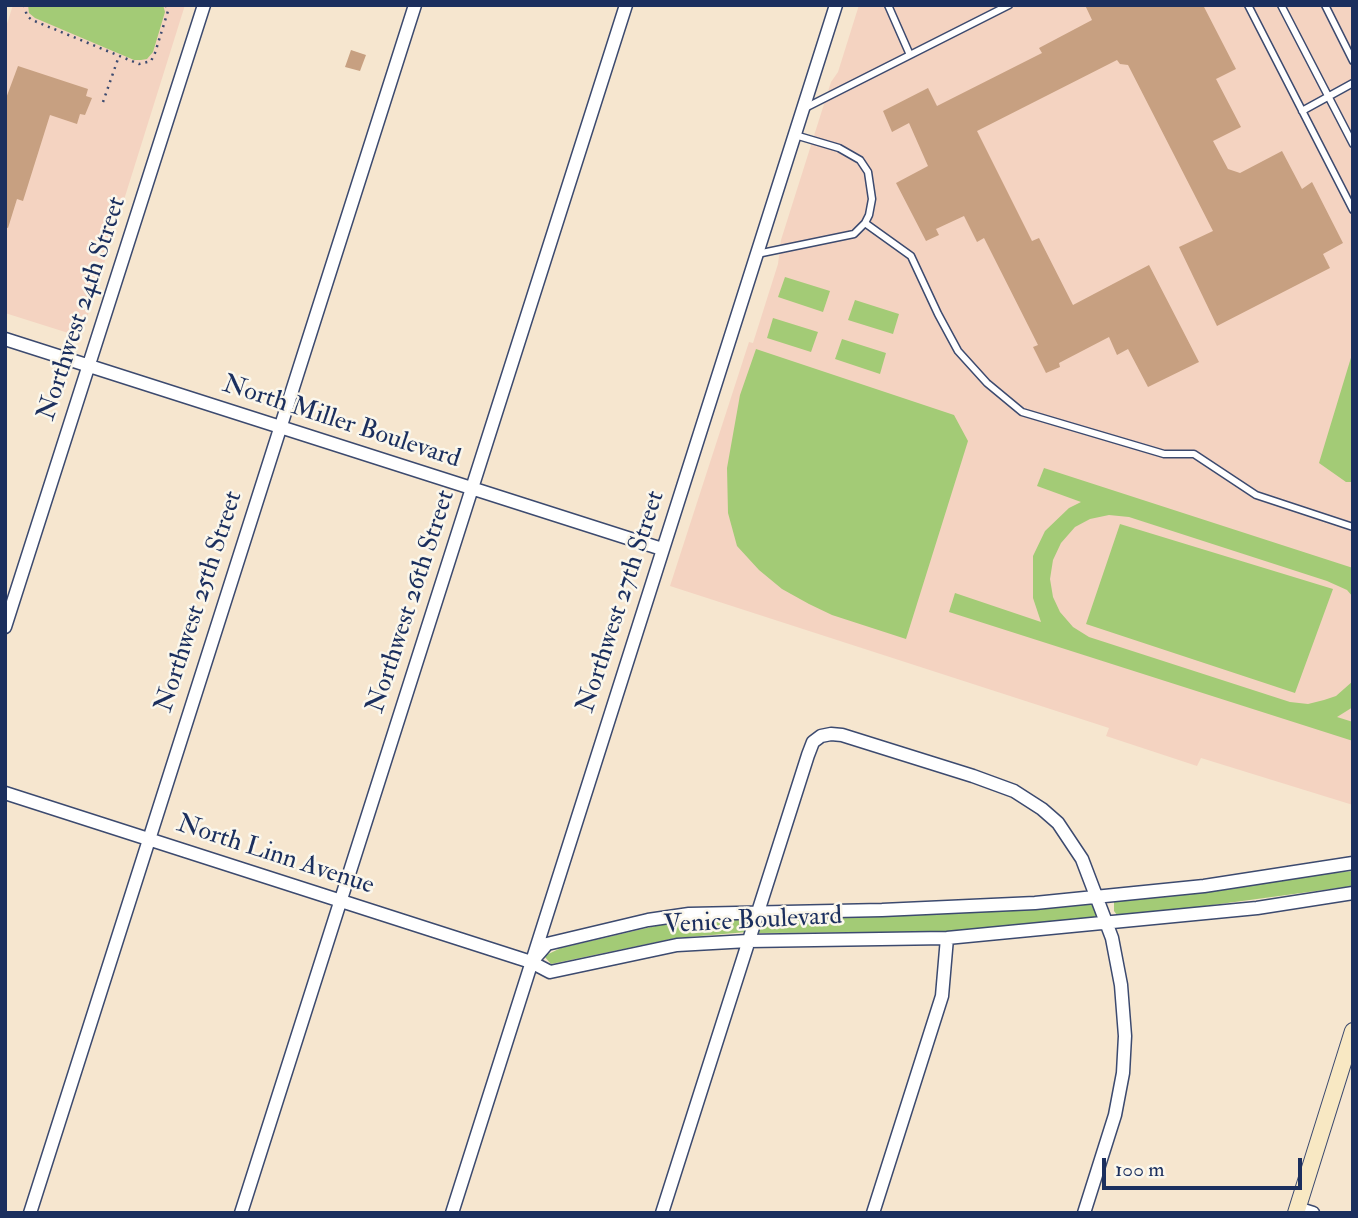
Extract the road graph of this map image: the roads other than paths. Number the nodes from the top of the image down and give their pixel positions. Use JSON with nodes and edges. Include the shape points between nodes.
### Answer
{"nodes":[{"id":1,"x":204,"y":5,"type":"edge"},
{"id":2,"x":415,"y":5,"type":"edge"},
{"id":3,"x":626,"y":5,"type":"edge"},
{"id":4,"x":836,"y":5,"type":"edge"},
{"id":5,"x":888,"y":5,"type":"edge"},
{"id":6,"x":1009,"y":5,"type":"edge"},
{"id":7,"x":1248,"y":5,"type":"edge"},
{"id":8,"x":1281,"y":5,"type":"edge"},
{"id":9,"x":1325,"y":5,"type":"edge"},
{"id":10,"x":910,"y":55,"type":"junction"},
{"id":11,"x":1353,"y":61,"type":"edge"},
{"id":12,"x":1353,"y":83,"type":"edge"},
{"id":13,"x":1328,"y":96,"type":"junction"},
{"id":14,"x":803,"y":109,"type":"junction"},
{"id":15,"x":1302,"y":111,"type":"junction"},
{"id":16,"x":795,"y":135,"type":"junction"},
{"id":17,"x":1353,"y":144,"type":"edge"},
{"id":18,"x":1353,"y":210,"type":"edge"},
{"id":19,"x":865,"y":223,"type":"junction"},
{"id":20,"x":757,"y":254,"type":"junction"},
{"id":21,"x":5,"y":338,"type":"edge"},
{"id":22,"x":89,"y":365,"type":"junction"},
{"id":23,"x":280,"y":428,"type":"junction"},
{"id":24,"x":472,"y":489,"type":"junction"},
{"id":25,"x":1353,"y":527,"type":"edge"},
{"id":26,"x":663,"y":549,"type":"junction"},
{"id":27,"x":5,"y":627,"type":"edge"},
{"id":28,"x":5,"y":793,"type":"edge"},
{"id":29,"x":149,"y":839,"type":"junction"},
{"id":30,"x":1353,"y":863,"type":"edge"},
{"id":31,"x":1353,"y":893,"type":"edge"},
{"id":32,"x":1097,"y":895,"type":"junction"},
{"id":33,"x":340,"y":901,"type":"junction"},
{"id":34,"x":758,"y":912,"type":"junction"},
{"id":35,"x":1107,"y":924,"type":"junction"},
{"id":36,"x":947,"y":938,"type":"junction"},
{"id":37,"x":748,"y":941,"type":"junction"},
{"id":38,"x":531,"y":962,"type":"junction"},
{"id":39,"x":1353,"y":1031,"type":"edge"},
{"id":40,"x":1302,"y":1211,"type":"edge"},
{"id":41,"x":30,"y":1213,"type":"edge"},
{"id":42,"x":241,"y":1213,"type":"edge"},
{"id":43,"x":452,"y":1213,"type":"edge"},
{"id":44,"x":662,"y":1213,"type":"edge"},
{"id":45,"x":873,"y":1213,"type":"edge"},
{"id":46,"x":1084,"y":1213,"type":"edge"}],
"edges":[{"from":1,"to":22,"type":"street","name":"Northwest 24th Street"},
{"from":2,"to":23,"type":"street","name":"Northwest 25th Street"},
{"from":3,"to":24,"type":"street","name":"Northwest 26th Street"},
{"from":4,"to":14,"type":"street","name":"Northwest 27th Street"},
{"from":5,"to":10,"type":"lane"},
{"from":6,"to":10,"type":"lane"},
{"from":7,"to":15,"type":"lane"},
{"from":8,"to":13,"type":"lane"},
{"from":9,"to":11,"type":"lane"},
{"from":10,"to":14,"type":"lane"},
{"from":12,"to":13,"type":"lane"},
{"from":13,"to":15,"type":"lane"},
{"from":13,"to":17,"type":"lane"},
{"from":14,"to":16,"type":"street","name":"Northwest 27th Street"},
{"from":15,"to":18,"type":"lane"},
{"from":16,"to":19,"type":"lane","via":[[839,148],[860,160],[869,172],[872,199]]},
{"from":16,"to":20,"type":"street","name":"Northwest 27th Street"},
{"from":19,"to":20,"type":"lane","via":[[842,238]]},
{"from":19,"to":25,"type":"lane","via":[[911,256],[958,351],[1022,412],[1164,454],[1194,454],[1256,495]]},
{"from":20,"to":26,"type":"street","name":"Northwest 27th Street"},
{"from":21,"to":22,"type":"street","name":"North Miller Boulevard"},
{"from":22,"to":23,"type":"street","name":"North Miller Boulevard"},
{"from":22,"to":27,"type":"street","name":"Northwest 24th Street"},
{"from":23,"to":24,"type":"street","name":"North Miller Boulevard"},
{"from":23,"to":29,"type":"street","name":"Northwest 25th Street"},
{"from":24,"to":26,"type":"street","name":"North Miller Boulevard"},
{"from":24,"to":33,"type":"street","name":"Northwest 26th Street"},
{"from":26,"to":38,"type":"street","name":"Northwest 27th Street"},
{"from":28,"to":29,"type":"street","name":"North Linn Avenue"},
{"from":29,"to":33,"type":"street","name":"North Linn Avenue"},
{"from":29,"to":41,"type":"street","name":"Northwest 25th Street"},
{"from":30,"to":32,"type":"street","name":"Venice Boulevard","via":[[1204,886]]},
{"from":31,"to":35,"type":"street","name":"Venice Boulevard"},
{"from":32,"to":34,"type":"street","name":"Venice Boulevard","via":[[882,910]]},
{"from":32,"to":34,"type":"street","via":[[1083,859],[1065,832],[1042,809],[1014,791],[831,734],[813,742]]},
{"from":32,"to":35,"type":"street"},
{"from":33,"to":38,"type":"street","name":"North Linn Avenue"},
{"from":33,"to":42,"type":"street","name":"Northwest 26th Street"},
{"from":34,"to":37,"type":"street"},
{"from":34,"to":38,"type":"street","name":"Venice Boulevard","via":[[648,920],[547,944]]},
{"from":35,"to":36,"type":"street","name":"Venice Boulevard"},
{"from":35,"to":46,"type":"street","via":[[1121,985],[1125,1050],[1115,1115]]},
{"from":36,"to":37,"type":"street","name":"Venice Boulevard"},
{"from":36,"to":45,"type":"street","via":[[942,996]]},
{"from":37,"to":38,"type":"street","name":"Venice Boulevard","via":[[677,945],[550,972]]},
{"from":37,"to":44,"type":"street"},
{"from":38,"to":43,"type":"street","name":"Northwest 27th Street"},
{"from":39,"to":40,"type":"street"}]}
